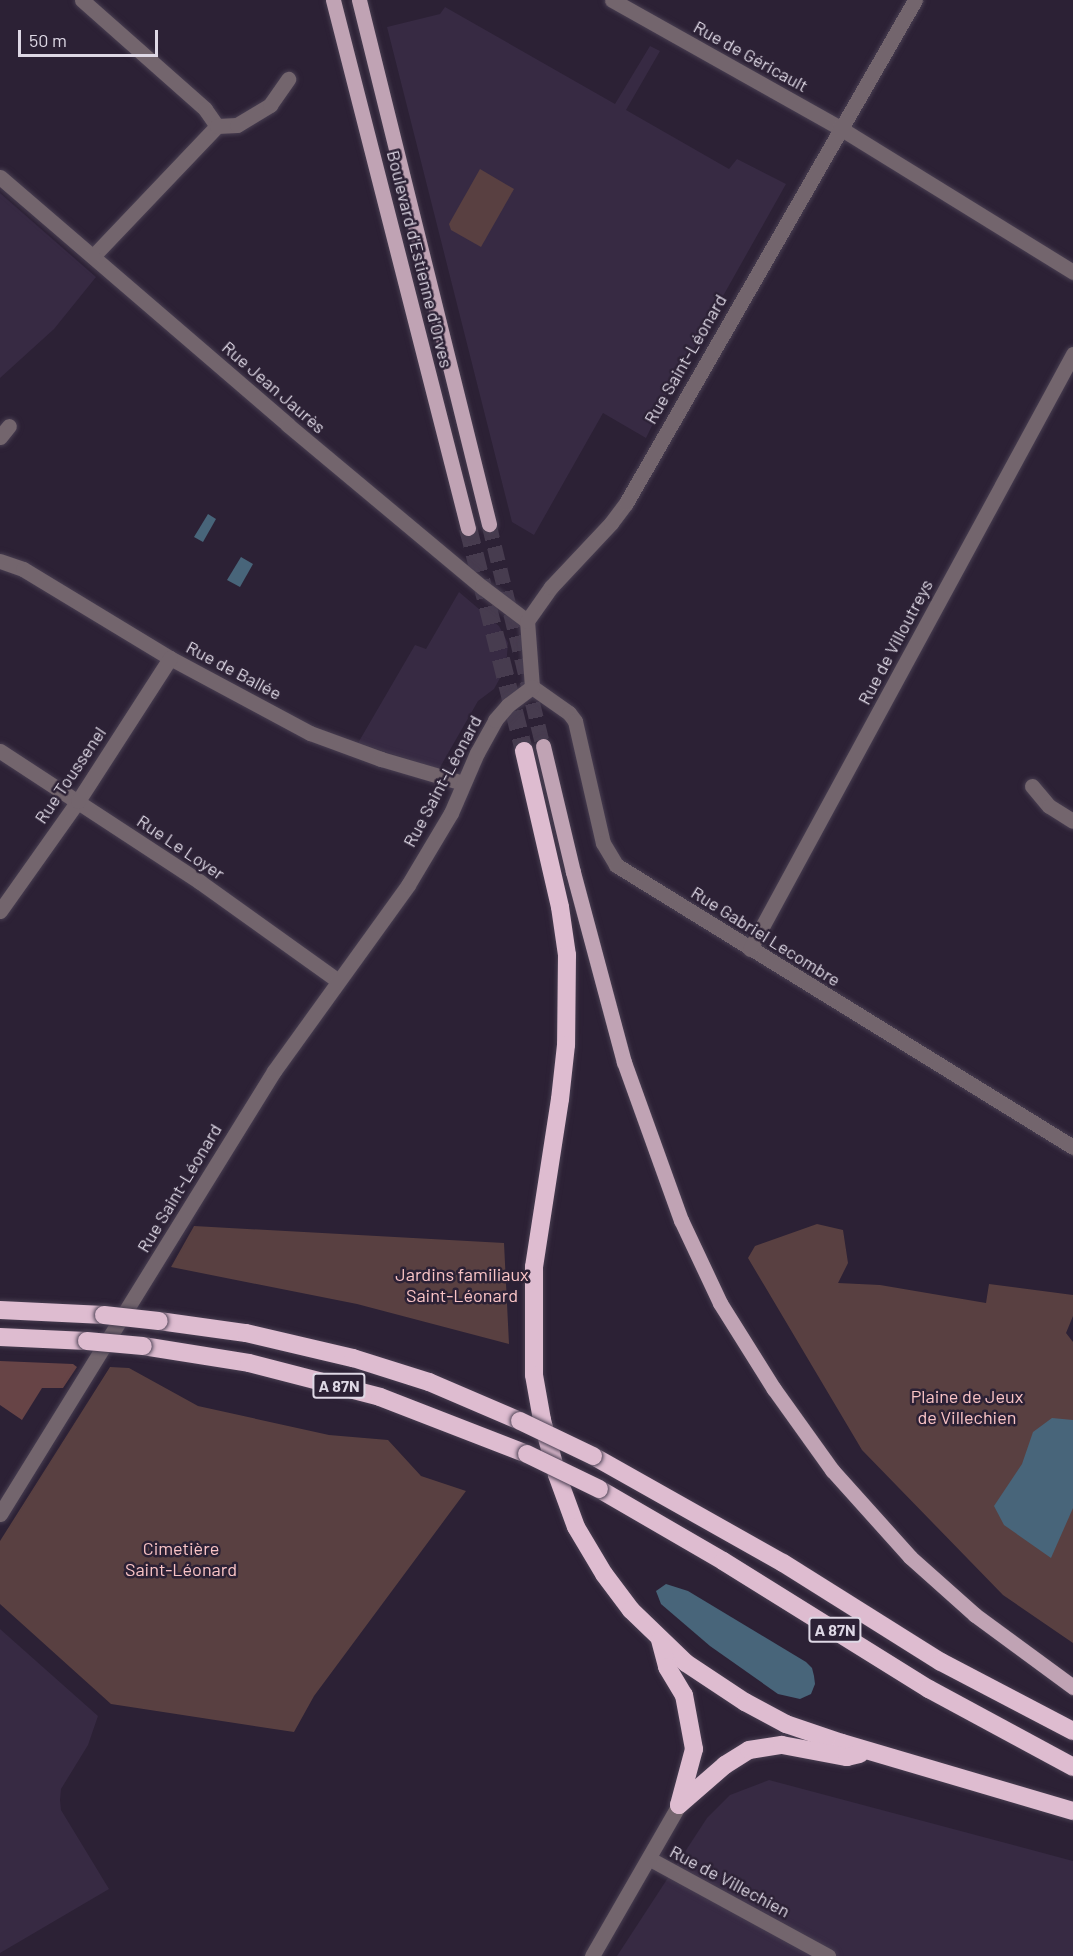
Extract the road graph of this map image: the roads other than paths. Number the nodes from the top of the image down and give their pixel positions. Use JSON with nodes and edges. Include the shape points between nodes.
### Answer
{"nodes":[{"id":1,"x":82,"y":0,"type":"edge"},
{"id":2,"x":333,"y":0,"type":"edge"},
{"id":3,"x":359,"y":0,"type":"edge"},
{"id":4,"x":612,"y":0,"type":"edge"},
{"id":5,"x":915,"y":0,"type":"edge"},
{"id":6,"x":288,"y":79,"type":"dead end"},
{"id":7,"x":217,"y":126,"type":"junction"},
{"id":8,"x":840,"y":128,"type":"junction"},
{"id":9,"x":0,"y":177,"type":"edge"},
{"id":10,"x":93,"y":256,"type":"junction"},
{"id":11,"x":1073,"y":272,"type":"edge"},
{"id":12,"x":1073,"y":354,"type":"edge"},
{"id":13,"x":489,"y":524,"type":"tunnel mouth"},
{"id":14,"x":468,"y":528,"type":"tunnel mouth"},
{"id":15,"x":0,"y":561,"type":"edge"},
{"id":16,"x":527,"y":621,"type":"junction"},
{"id":17,"x":170,"y":658,"type":"junction"},
{"id":18,"x":532,"y":687,"type":"junction"},
{"id":19,"x":543,"y":746,"type":"tunnel mouth"},
{"id":20,"x":0,"y":751,"type":"edge"},
{"id":21,"x":524,"y":751,"type":"tunnel mouth"},
{"id":22,"x":463,"y":783,"type":"junction"},
{"id":23,"x":1032,"y":786,"type":"dead end"},
{"id":24,"x":78,"y":801,"type":"junction"},
{"id":25,"x":1073,"y":821,"type":"edge"},
{"id":26,"x":0,"y":911,"type":"edge"},
{"id":27,"x":750,"y":949,"type":"junction"},
{"id":28,"x":337,"y":980,"type":"junction"},
{"id":29,"x":1073,"y":1147,"type":"edge"},
{"id":30,"x":0,"y":1310,"type":"edge"},
{"id":31,"x":0,"y":1337,"type":"edge"},
{"id":32,"x":0,"y":1514,"type":"edge"},
{"id":33,"x":660,"y":1640,"type":"junction"},
{"id":34,"x":1073,"y":1687,"type":"edge"},
{"id":35,"x":1073,"y":1731,"type":"edge"},
{"id":36,"x":874,"y":1751,"type":"junction"},
{"id":37,"x":1073,"y":1767,"type":"edge"},
{"id":38,"x":679,"y":1805,"type":"junction"},
{"id":39,"x":1073,"y":1811,"type":"edge"},
{"id":40,"x":650,"y":1859,"type":"junction"},
{"id":41,"x":592,"y":1956,"type":"edge"},
{"id":42,"x":828,"y":1956,"type":"edge"}],
"edges":[{"from":1,"to":7,"type":"street","via":[[205,109]]},
{"from":2,"to":14,"type":"main road","name":"Boulevard d'Estienne d'Orves"},
{"from":3,"to":13,"type":"main road","name":"Boulevard d'Estienne d'Orves"},
{"from":4,"to":8,"type":"street","name":"Rue de Géricault"},
{"from":5,"to":8,"type":"street","name":"Rue Saint-Léonard"},
{"from":6,"to":7,"type":"street","via":[[270,105],[237,125]]},
{"from":7,"to":10,"type":"street"},
{"from":8,"to":11,"type":"street"},
{"from":8,"to":16,"type":"street","name":"Rue Saint-Léonard","via":[[626,503],[546,593]]},
{"from":9,"to":10,"type":"street","name":"Rue Jean Jaurès"},
{"from":10,"to":16,"type":"street","name":"Rue Jean Jaurès","via":[[288,425]]},
{"from":12,"to":27,"type":"street","name":"Rue de Villoutreys"},
{"from":15,"to":17,"type":"street","name":"Rue de Ballée","via":[[10,562]]},
{"from":16,"to":18,"type":"street"},
{"from":17,"to":22,"type":"street","name":"Rue de Ballée","via":[[310,733]]},
{"from":17,"to":24,"type":"street","name":"Rue Toussenel"},
{"from":18,"to":22,"type":"street","name":"Rue Saint-Léonard","via":[[495,720]]},
{"from":18,"to":27,"type":"street","name":"Rue Gabriel Lecombre","via":[[575,721],[610,859]]},
{"from":19,"to":34,"type":"main road","via":[[624,1062],[678,1212],[720,1303],[774,1389],[832,1470],[910,1557],[975,1615]]},
{"from":20,"to":24,"type":"street","name":"Rue Le Loyer"},
{"from":21,"to":33,"type":"highway","via":[[560,907],[567,965],[566,1046],[534,1267],[534,1375],[557,1475],[576,1527],[604,1574]]},
{"from":22,"to":28,"type":"street","name":"Rue Saint-Léonard","via":[[451,813],[408,885]]},
{"from":23,"to":25,"type":"street","via":[[1049,806]]},
{"from":24,"to":26,"type":"street","name":"Rue Toussenel"},
{"from":24,"to":28,"type":"street","name":"Rue Le Loyer"},
{"from":27,"to":29,"type":"street","name":"Rue Gabriel Lecombre"},
{"from":28,"to":32,"type":"street","name":"Rue Saint-Léonard","via":[[274,1071]]},
{"from":30,"to":35,"type":"highway","number":"A 87N","bridge":true,"via":[[159,1321],[246,1333],[353,1358],[429,1382],[593,1456],[783,1563],[941,1662]]},
{"from":31,"to":37,"type":"highway","number":"A 87N","bridge":true,"via":[[143,1346],[249,1364],[368,1394],[436,1417],[599,1489],[929,1689]]},
{"from":33,"to":36,"type":"highway","via":[[716,1685],[776,1718]]},
{"from":33,"to":38,"type":"highway","via":[[667,1667],[684,1695],[694,1749]]},
{"from":36,"to":38,"type":"highway","via":[[847,1757],[782,1745],[749,1750],[725,1765]]},
{"from":36,"to":39,"type":"highway"},
{"from":38,"to":40,"type":"street"},
{"from":40,"to":41,"type":"street","name":"Rue de Villechien"},
{"from":40,"to":42,"type":"street","name":"Rue de Villechien"}]}
